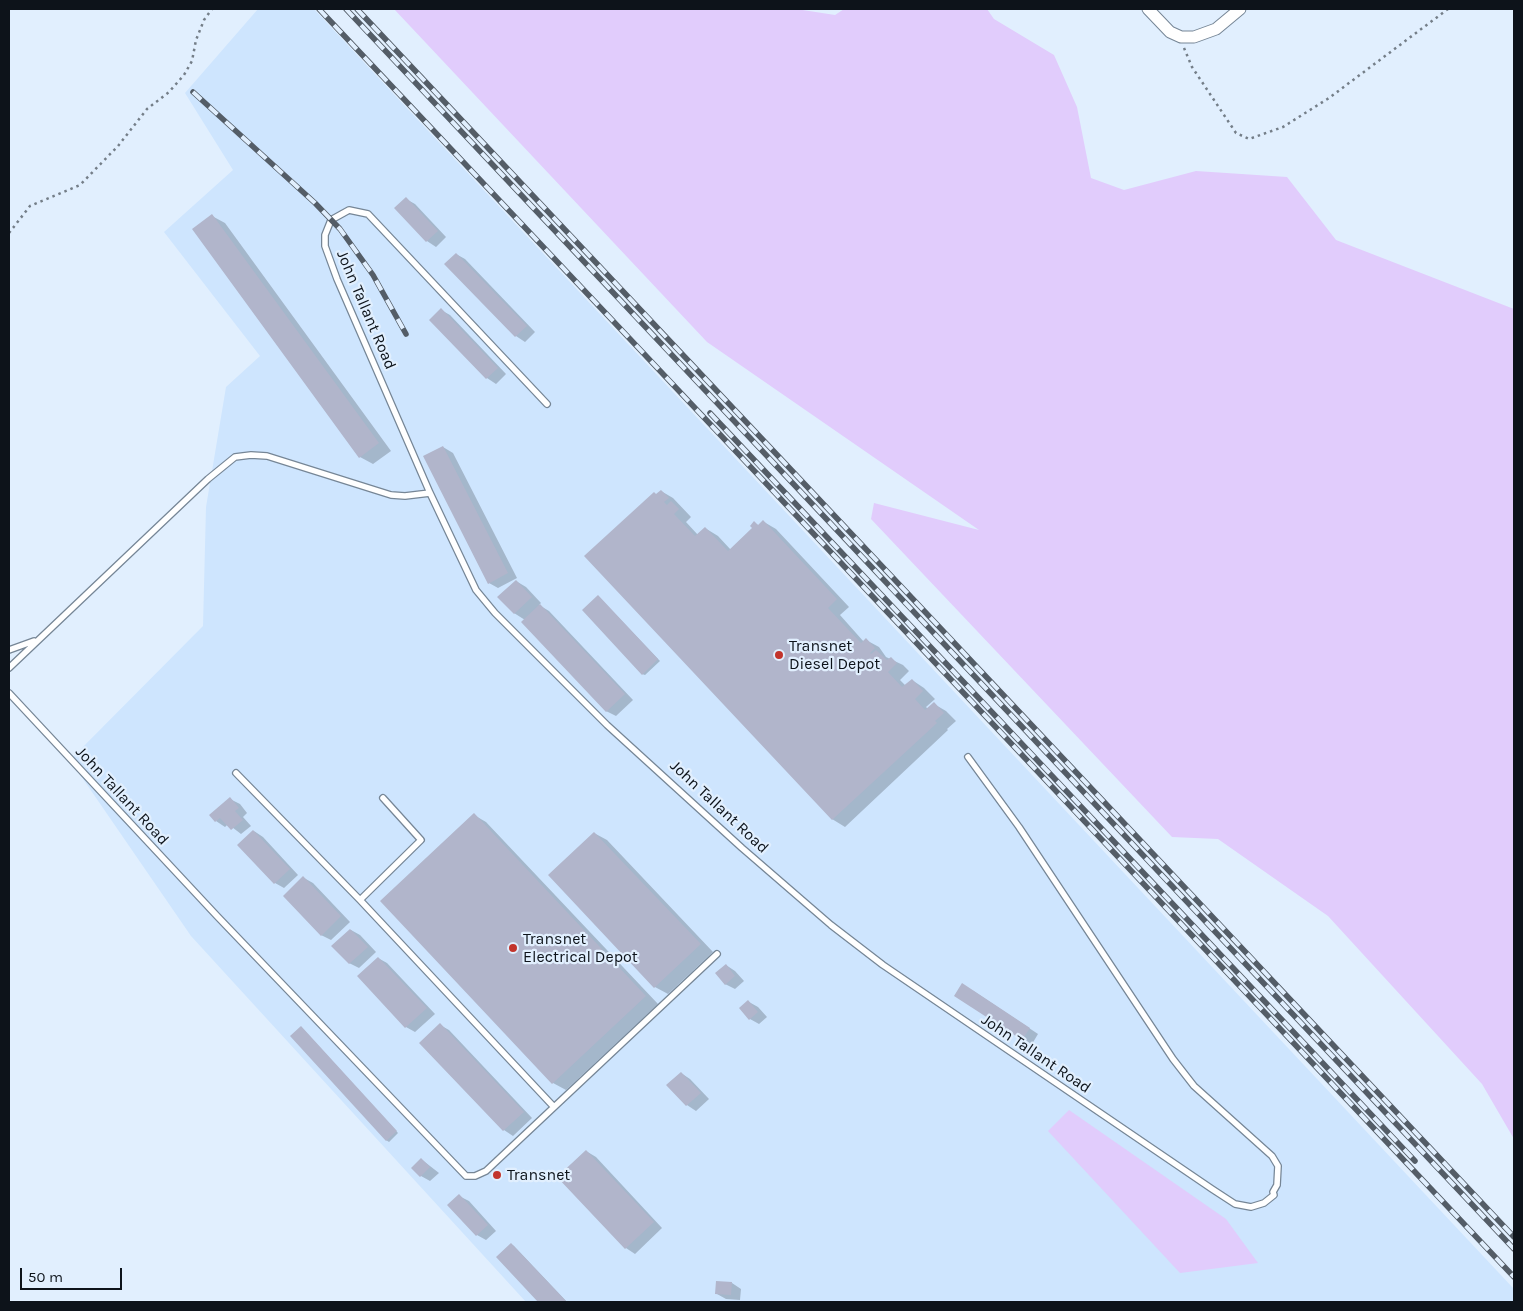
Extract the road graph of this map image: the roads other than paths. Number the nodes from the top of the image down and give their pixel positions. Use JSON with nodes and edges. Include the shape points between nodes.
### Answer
{"nodes":[{"id":1,"x":1148,"y":9,"type":"edge"},
{"id":2,"x":1240,"y":9,"type":"edge"},
{"id":3,"x":547,"y":404,"type":"dead end"},
{"id":4,"x":430,"y":493,"type":"junction"},
{"id":5,"x":36,"y":640,"type":"junction"},
{"id":6,"x":9,"y":650,"type":"edge"},
{"id":7,"x":9,"y":668,"type":"edge"},
{"id":8,"x":9,"y":693,"type":"edge"},
{"id":9,"x":968,"y":757,"type":"dead end"},
{"id":10,"x":236,"y":773,"type":"dead end"},
{"id":11,"x":383,"y":798,"type":"dead end"},
{"id":12,"x":360,"y":900,"type":"junction"},
{"id":13,"x":717,"y":954,"type":"dead end"},
{"id":14,"x":554,"y":1108,"type":"junction"}],
"edges":[{"from":1,"to":2,"type":"street","via":[[1170,32],[1181,37],[1205,35]]},
{"from":3,"to":4,"type":"lane","name":"John Tallant Road","via":[[368,214],[352,210],[335,216],[325,235],[328,254]]},
{"from":4,"to":5,"type":"lane","via":[[391,495],[268,456],[235,457]]},
{"from":4,"to":9,"type":"lane","name":"John Tallant Road","via":[[476,590],[495,613],[607,725],[831,925],[928,998],[1200,1182],[1235,1204],[1251,1207],[1264,1202],[1274,1195],[1277,1186],[1278,1166],[1272,1156],[1194,1086],[1173,1059],[1024,835]]},
{"from":5,"to":6,"type":"lane"},
{"from":5,"to":7,"type":"lane"},
{"from":8,"to":14,"type":"lane","name":"John Tallant Road","via":[[466,1176],[486,1171]]},
{"from":10,"to":12,"type":"lane"},
{"from":11,"to":12,"type":"lane","via":[[421,840]]},
{"from":12,"to":14,"type":"lane"},
{"from":13,"to":14,"type":"lane"}]}
